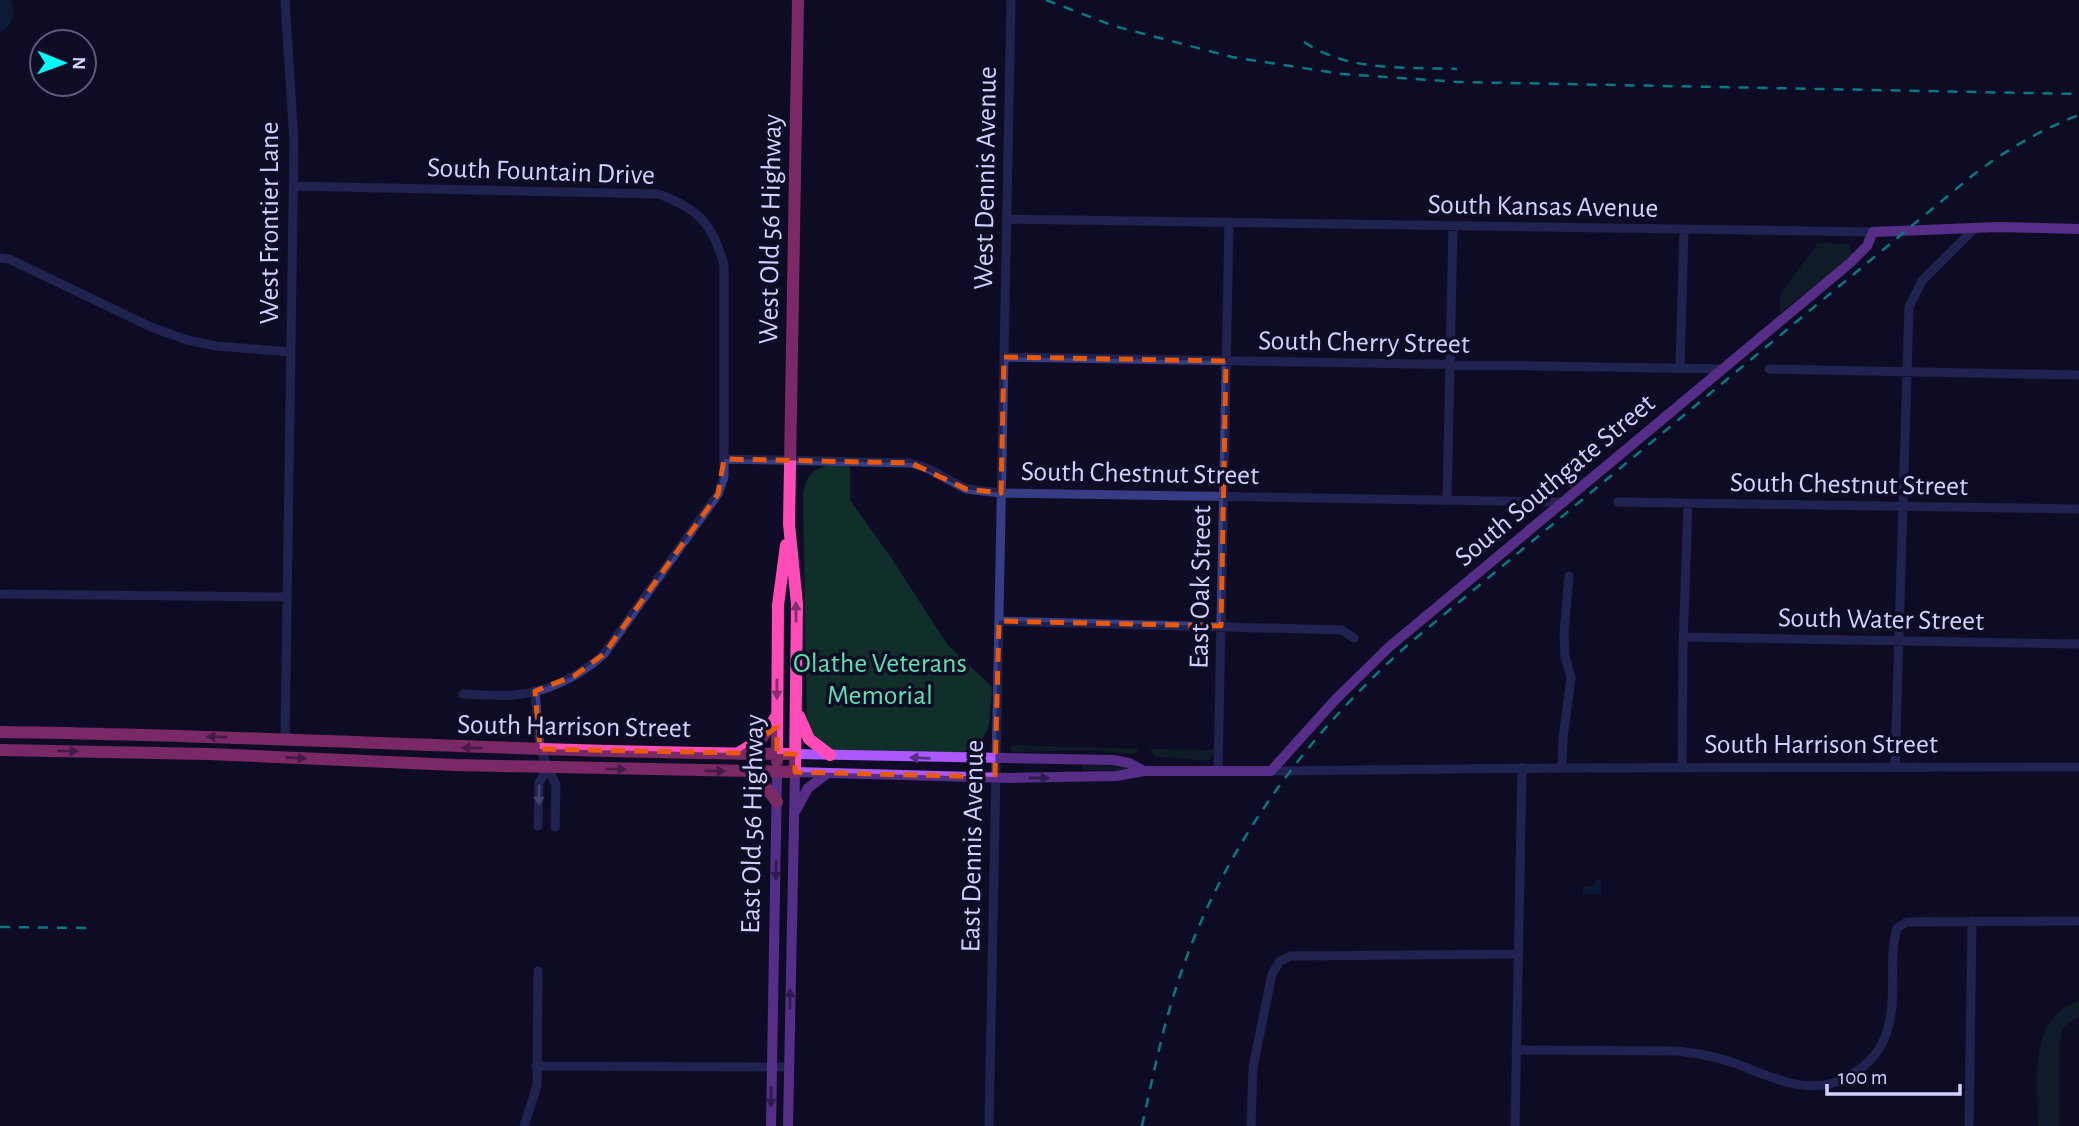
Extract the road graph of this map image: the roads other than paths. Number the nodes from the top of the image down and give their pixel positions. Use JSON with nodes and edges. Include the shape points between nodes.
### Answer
{"nodes":[{"id":1,"x":285,"y":0,"type":"edge"},
{"id":2,"x":798,"y":0,"type":"edge"},
{"id":3,"x":1011,"y":0,"type":"edge"},
{"id":4,"x":294,"y":186,"type":"junction"},
{"id":5,"x":1006,"y":219,"type":"junction"},
{"id":6,"x":1228,"y":223,"type":"junction"},
{"id":7,"x":1453,"y":226,"type":"junction"},
{"id":8,"x":1975,"y":228,"type":"junction"},
{"id":9,"x":1684,"y":229,"type":"junction"},
{"id":10,"x":2079,"y":229,"type":"edge"},
{"id":11,"x":1873,"y":232,"type":"junction"},
{"id":12,"x":0,"y":258,"type":"edge"},
{"id":13,"x":290,"y":352,"type":"junction"},
{"id":14,"x":1004,"y":357,"type":"junction"},
{"id":15,"x":1226,"y":361,"type":"junction"},
{"id":16,"x":1451,"y":365,"type":"junction"},
{"id":17,"x":1680,"y":367,"type":"junction"},
{"id":18,"x":1722,"y":369,"type":"junction"},
{"id":19,"x":1769,"y":369,"type":"dead end"},
{"id":20,"x":1907,"y":372,"type":"junction"},
{"id":21,"x":2079,"y":375,"type":"edge"},
{"id":22,"x":724,"y":459,"type":"junction"},
{"id":23,"x":790,"y":460,"type":"junction"},
{"id":24,"x":1001,"y":493,"type":"junction"},
{"id":25,"x":1223,"y":496,"type":"junction"},
{"id":26,"x":1447,"y":500,"type":"junction"},
{"id":27,"x":1562,"y":502,"type":"junction"},
{"id":28,"x":1618,"y":502,"type":"dead end"},
{"id":29,"x":1688,"y":504,"type":"junction"},
{"id":30,"x":1903,"y":507,"type":"junction"},
{"id":31,"x":2079,"y":509,"type":"edge"},
{"id":32,"x":789,"y":524,"type":"junction"},
{"id":33,"x":1569,"y":576,"type":"dead end"},
{"id":34,"x":0,"y":594,"type":"edge"},
{"id":35,"x":286,"y":597,"type":"junction"},
{"id":36,"x":999,"y":621,"type":"junction"},
{"id":37,"x":1221,"y":626,"type":"junction"},
{"id":38,"x":1683,"y":637,"type":"junction"},
{"id":39,"x":1354,"y":638,"type":"dead end"},
{"id":40,"x":1899,"y":641,"type":"junction"},
{"id":41,"x":2079,"y":644,"type":"edge"},
{"id":42,"x":535,"y":691,"type":"junction"},
{"id":43,"x":463,"y":694,"type":"dead end"},
{"id":44,"x":796,"y":706,"type":"junction"},
{"id":45,"x":777,"y":713,"type":"junction"},
{"id":46,"x":0,"y":732,"type":"edge"},
{"id":47,"x":285,"y":738,"type":"junction"},
{"id":48,"x":540,"y":749,"type":"junction"},
{"id":49,"x":0,"y":750,"type":"edge"},
{"id":50,"x":738,"y":753,"type":"junction"},
{"id":51,"x":777,"y":754,"type":"junction"},
{"id":52,"x":795,"y":754,"type":"junction"},
{"id":53,"x":830,"y":755,"type":"junction"},
{"id":54,"x":995,"y":759,"type":"junction"},
{"id":55,"x":548,"y":767,"type":"junction"},
{"id":56,"x":1895,"y":767,"type":"junction"},
{"id":57,"x":2079,"y":767,"type":"edge"},
{"id":58,"x":1522,"y":768,"type":"junction"},
{"id":59,"x":1562,"y":768,"type":"junction"},
{"id":60,"x":1682,"y":768,"type":"junction"},
{"id":61,"x":746,"y":771,"type":"junction"},
{"id":62,"x":1144,"y":771,"type":"junction"},
{"id":63,"x":1218,"y":771,"type":"junction"},
{"id":64,"x":1271,"y":771,"type":"junction"},
{"id":65,"x":777,"y":772,"type":"junction"},
{"id":66,"x":795,"y":772,"type":"junction"},
{"id":67,"x":829,"y":773,"type":"junction"},
{"id":68,"x":995,"y":777,"type":"junction"},
{"id":69,"x":777,"y":802,"type":"junction"},
{"id":70,"x":794,"y":816,"type":"junction"},
{"id":71,"x":538,"y":826,"type":"dead end"},
{"id":72,"x":555,"y":827,"type":"dead end"},
{"id":73,"x":1972,"y":921,"type":"junction"},
{"id":74,"x":2079,"y":921,"type":"edge"},
{"id":75,"x":1518,"y":954,"type":"junction"},
{"id":76,"x":538,"y":971,"type":"dead end"},
{"id":77,"x":1516,"y":1050,"type":"junction"},
{"id":78,"x":536,"y":1066,"type":"junction"},
{"id":79,"x":772,"y":1068,"type":"junction"},
{"id":80,"x":789,"y":1068,"type":"junction"},
{"id":81,"x":524,"y":1126,"type":"edge"},
{"id":82,"x":771,"y":1126,"type":"edge"},
{"id":83,"x":788,"y":1126,"type":"edge"},
{"id":84,"x":989,"y":1126,"type":"edge"},
{"id":85,"x":1251,"y":1126,"type":"edge"},
{"id":86,"x":1515,"y":1126,"type":"edge"},
{"id":87,"x":1969,"y":1126,"type":"edge"}],
"edges":[{"from":1,"to":4,"type":"street","name":"West Frontier Lane"},
{"from":2,"to":23,"type":"highway","name":"West Old 56 Highway"},
{"from":3,"to":5,"type":"street","name":"West Dennis Avenue"},
{"from":4,"to":13,"type":"street","name":"West Frontier Lane"},
{"from":4,"to":22,"type":"street","name":"South Fountain Drive","via":[[658,194],[678,201],[705,222],[724,266]]},
{"from":5,"to":6,"type":"street","name":"South Kansas Avenue"},
{"from":5,"to":14,"type":"street","name":"West Dennis Avenue"},
{"from":6,"to":7,"type":"street","name":"South Kansas Avenue"},
{"from":6,"to":15,"type":"street","name":"East Oak Street"},
{"from":7,"to":9,"type":"street","name":"South Kansas Avenue"},
{"from":7,"to":16,"type":"street"},
{"from":8,"to":10,"type":"main road","name":"South Kansas Avenue"},
{"from":8,"to":11,"type":"main road","name":"South Kansas Avenue"},
{"from":8,"to":20,"type":"street","via":[[1915,291],[1908,320]]},
{"from":9,"to":11,"type":"street","name":"South Kansas Avenue"},
{"from":9,"to":17,"type":"street"},
{"from":11,"to":18,"type":"main road","name":"South Southgate Street","via":[[1867,246],[1850,263]]},
{"from":12,"to":13,"type":"street","via":[[187,340]]},
{"from":13,"to":35,"type":"street","name":"West Frontier Lane"},
{"from":14,"to":15,"type":"street","name":"South Cherry Street"},
{"from":14,"to":24,"type":"street","name":"East Dennis Avenue"},
{"from":15,"to":16,"type":"street","name":"South Cherry Street"},
{"from":15,"to":25,"type":"street","name":"East Oak Street"},
{"from":16,"to":17,"type":"street","name":"South Cherry Street"},
{"from":16,"to":26,"type":"street"},
{"from":17,"to":18,"type":"street","name":"South Cherry Street"},
{"from":18,"to":27,"type":"main road","name":"South Southgate Street"},
{"from":19,"to":20,"type":"street"},
{"from":20,"to":21,"type":"street"},
{"from":20,"to":30,"type":"street"},
{"from":22,"to":23,"type":"street","name":"South Chestnut Street"},
{"from":22,"to":42,"type":"street","name":"South Fountain Drive","via":[[718,494],[604,654],[574,676]]},
{"from":23,"to":24,"type":"street","name":"South Chestnut Street","via":[[911,463],[966,489]]},
{"from":23,"to":32,"type":"highway","name":"East Old 56 Highway"},
{"from":24,"to":25,"type":"street","name":"South Chestnut Street"},
{"from":24,"to":36,"type":"street","name":"East Dennis Avenue"},
{"from":25,"to":26,"type":"street","name":"South Chestnut Street"},
{"from":25,"to":37,"type":"street","name":"East Oak Street"},
{"from":26,"to":27,"type":"street","name":"South Chestnut Street"},
{"from":27,"to":64,"type":"main road","name":"South Southgate Street","via":[[1389,647]]},
{"from":28,"to":29,"type":"street","name":"South Chestnut Street"},
{"from":29,"to":30,"type":"street","name":"South Chestnut Street"},
{"from":29,"to":38,"type":"street"},
{"from":30,"to":31,"type":"street","name":"South Chestnut Street"},
{"from":30,"to":40,"type":"street"},
{"from":44,"to":32,"type":"highway","name":"East Old 56 Highway","one_way":true,"via":[[797,604]]},
{"from":32,"to":45,"type":"highway","name":"East Old 56 Highway","one_way":true,"via":[[778,606]]},
{"from":33,"to":59,"type":"street","via":[[1564,632],[1571,677]]},
{"from":34,"to":35,"type":"street"},
{"from":35,"to":47,"type":"street","name":"West Frontier Lane"},
{"from":36,"to":37,"type":"street"},
{"from":36,"to":54,"type":"street","name":"East Dennis Avenue"},
{"from":37,"to":39,"type":"street","via":[[1342,630]]},
{"from":37,"to":63,"type":"street","name":"East Oak Street"},
{"from":38,"to":40,"type":"street","name":"South Water Street"},
{"from":38,"to":60,"type":"street"},
{"from":40,"to":41,"type":"street","name":"South Water Street"},
{"from":40,"to":56,"type":"street"},
{"from":42,"to":43,"type":"street","name":"South Fountain Drive"},
{"from":42,"to":48,"type":"street"},
{"from":44,"to":52,"type":"highway","name":"East Old 56 Highway"},
{"from":44,"to":53,"type":"highway","via":[[809,740]]},
{"from":45,"to":50,"type":"highway","via":[[761,739]]},
{"from":45,"to":51,"type":"highway","name":"East Old 56 Highway"},
{"from":47,"to":46,"type":"highway","name":"South Harrison Street","one_way":true},
{"from":48,"to":47,"type":"highway","name":"South Harrison Street","one_way":true},
{"from":48,"to":50,"type":"highway","name":"South Harrison Street"},
{"from":48,"to":55,"type":"street"},
{"from":49,"to":55,"type":"highway","name":"South Harrison Street","one_way":true},
{"from":50,"to":51,"type":"highway","name":"South Harrison Street"},
{"from":51,"to":52,"type":"highway","name":"South Harrison Street"},
{"from":51,"to":65,"type":"highway","name":"East Old 56 Highway"},
{"from":52,"to":53,"type":"main road","name":"South Harrison Street"},
{"from":52,"to":66,"type":"highway","name":"East Old 56 Highway"},
{"from":54,"to":53,"type":"main road","name":"South Harrison Street","one_way":true},
{"from":54,"to":62,"type":"main road","name":"South Harrison Street","via":[[1113,760]]},
{"from":54,"to":68,"type":"street","name":"East Dennis Avenue"},
{"from":55,"to":61,"type":"highway","name":"South Harrison Street","one_way":true},
{"from":55,"to":71,"type":"street","one_way":true,"via":[[539,783]]},
{"from":55,"to":72,"type":"street","via":[[556,785]]},
{"from":56,"to":57,"type":"street","name":"South Harrison Street"},
{"from":56,"to":60,"type":"street","name":"South Harrison Street"},
{"from":58,"to":59,"type":"street","name":"South Harrison Street"},
{"from":58,"to":64,"type":"street","name":"South Harrison Street"},
{"from":58,"to":75,"type":"street"},
{"from":59,"to":60,"type":"street","name":"South Harrison Street"},
{"from":61,"to":65,"type":"highway","name":"South Harrison Street"},
{"from":61,"to":69,"type":"highway","via":[[761,781]]},
{"from":62,"to":63,"type":"main road","name":"South Harrison Street"},
{"from":68,"to":62,"type":"main road","name":"South Harrison Street","one_way":true,"via":[[1116,776]]},
{"from":63,"to":64,"type":"main road","name":"South Harrison Street"},
{"from":65,"to":66,"type":"highway","name":"South Harrison Street"},
{"from":65,"to":69,"type":"main road","name":"East Old 56 Highway"},
{"from":66,"to":67,"type":"main road","name":"South Harrison Street"},
{"from":66,"to":70,"type":"main road","name":"East Old 56 Highway"},
{"from":67,"to":68,"type":"main road","name":"South Harrison Street"},
{"from":67,"to":70,"type":"main road","via":[[808,788]]},
{"from":68,"to":84,"type":"street","name":"East Dennis Avenue"},
{"from":69,"to":79,"type":"main road","name":"East Old 56 Highway","one_way":true},
{"from":80,"to":70,"type":"main road","name":"East Old 56 Highway","one_way":true},
{"from":73,"to":74,"type":"street"},
{"from":73,"to":77,"type":"street","via":[[1907,922],[1897,928],[1889,1026],[1872,1058],[1839,1081],[1795,1085],[1700,1053]]},
{"from":73,"to":87,"type":"street"},
{"from":75,"to":77,"type":"street"},
{"from":75,"to":85,"type":"street","via":[[1291,956],[1280,961],[1272,974],[1255,1056]]},
{"from":76,"to":78,"type":"street"},
{"from":77,"to":86,"type":"street"},
{"from":78,"to":79,"type":"street"},
{"from":78,"to":81,"type":"street","via":[[537,1086]]},
{"from":79,"to":80,"type":"street"},
{"from":79,"to":82,"type":"main road","name":"East Old 56 Highway","one_way":true},
{"from":80,"to":83,"type":"main road","name":"East Old 56 Highway"}]}
